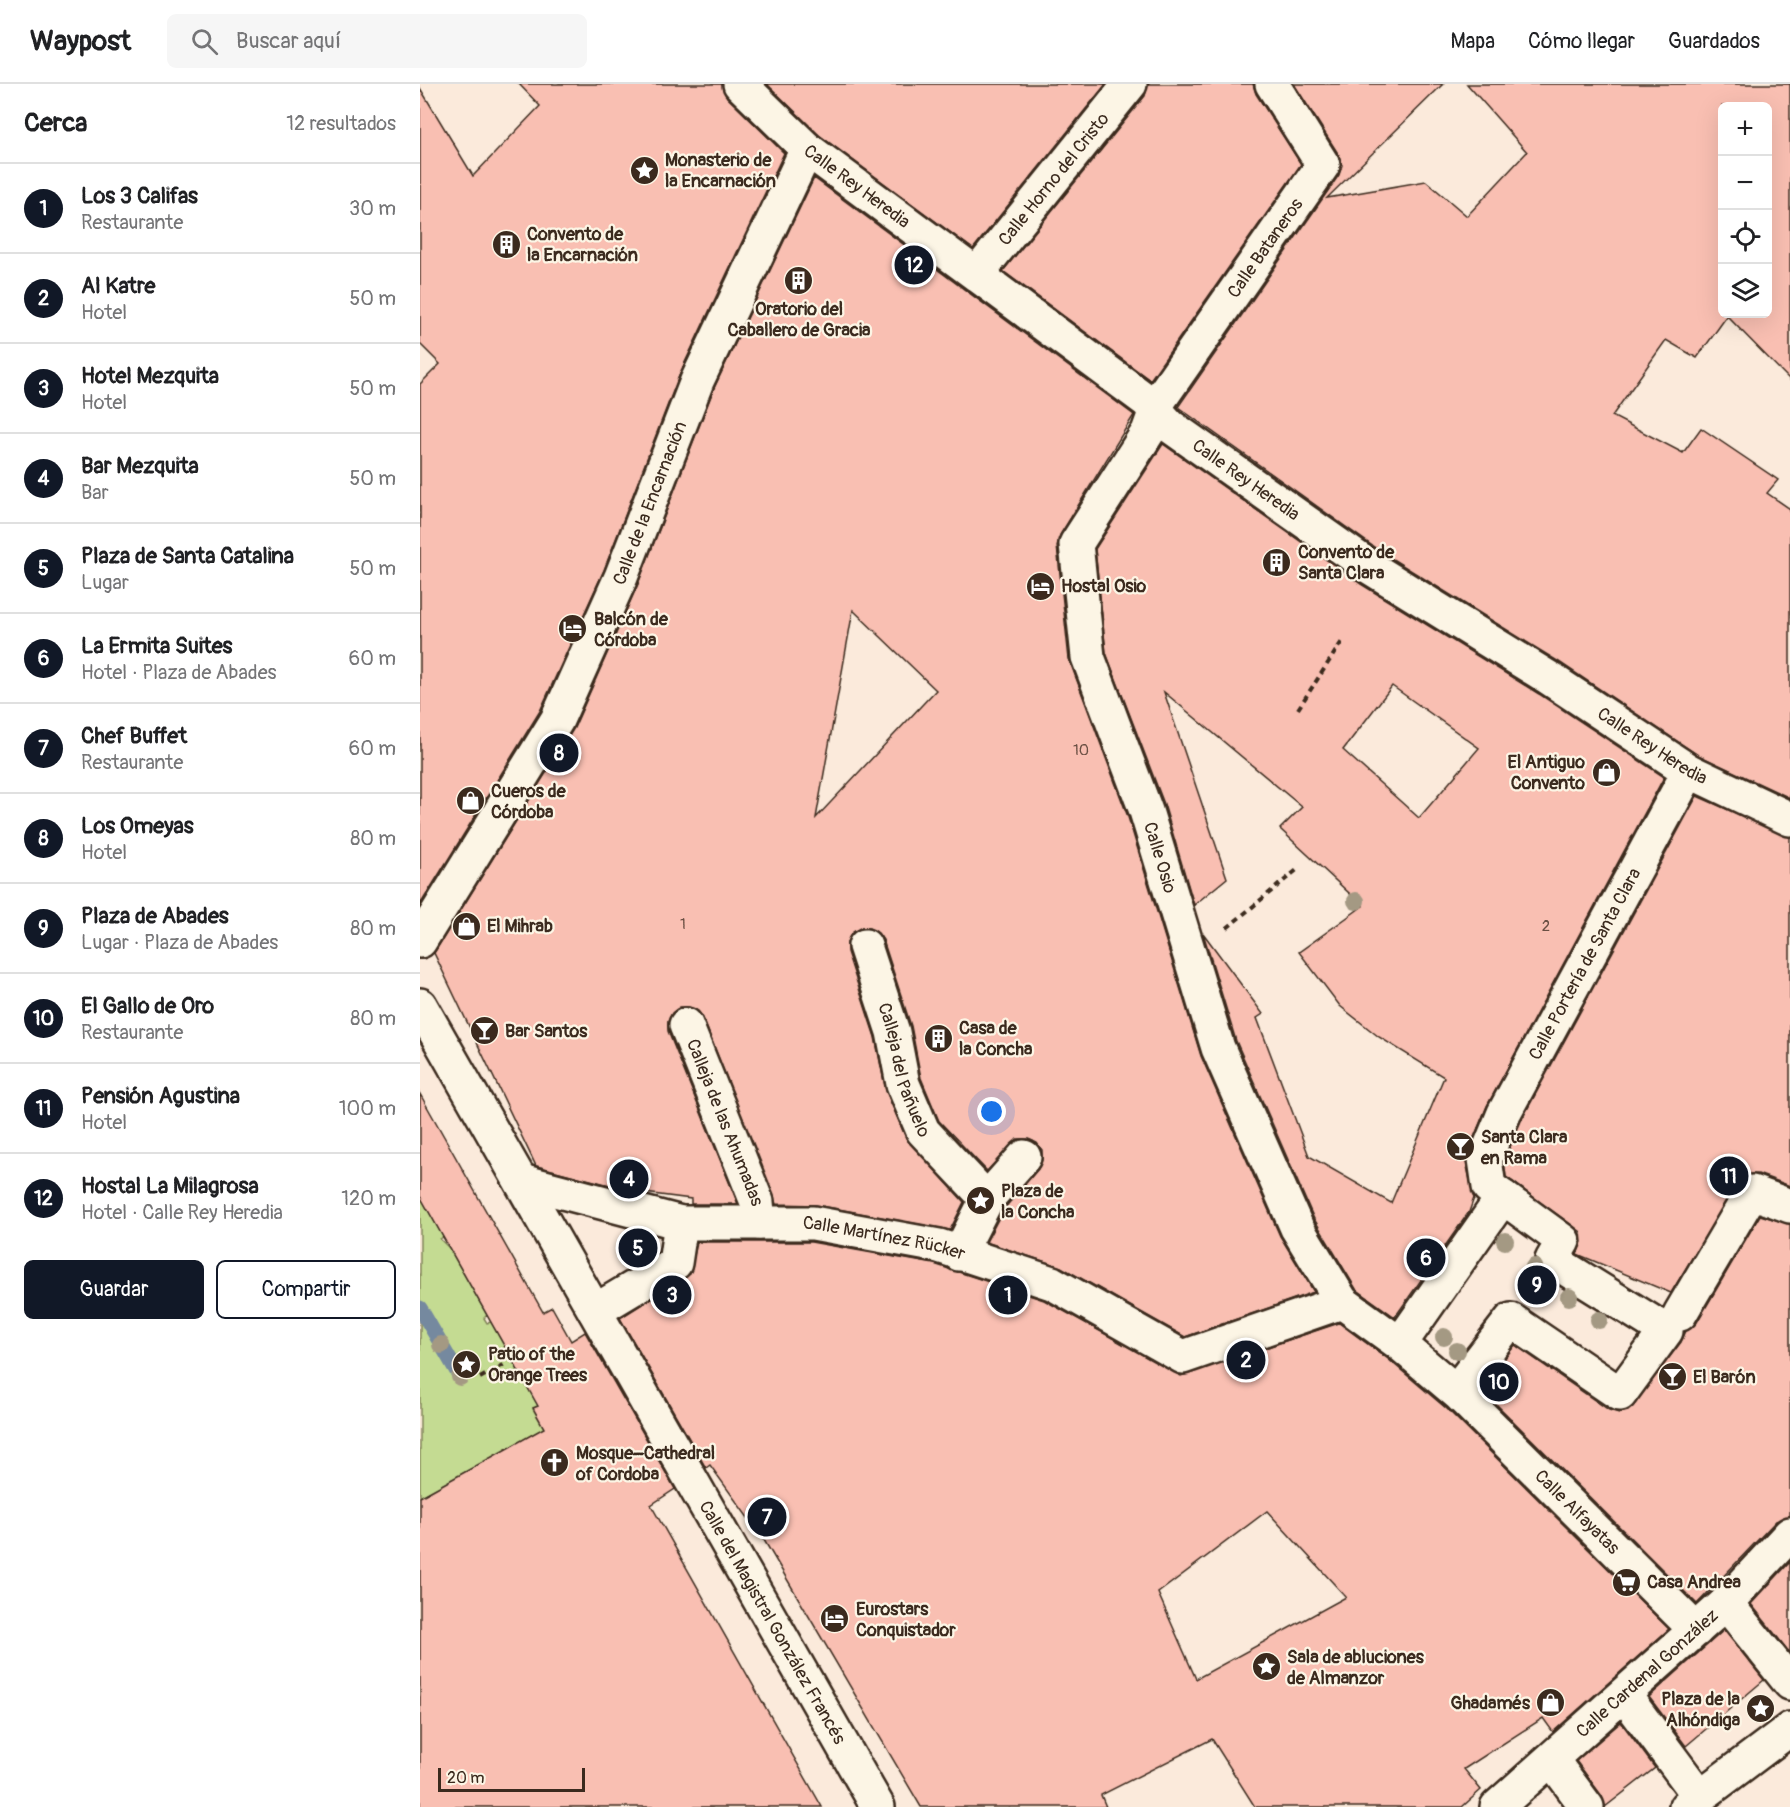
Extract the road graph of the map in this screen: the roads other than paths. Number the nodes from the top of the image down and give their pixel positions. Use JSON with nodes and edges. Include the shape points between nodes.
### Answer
{"nodes":[{"id":1,"x":740,"y":84,"type":"edge"},
{"id":2,"x":1130,"y":84,"type":"edge"},
{"id":3,"x":1272,"y":84,"type":"edge"},
{"id":4,"x":807,"y":149,"type":"junction"},
{"id":5,"x":977,"y":274,"type":"junction"},
{"id":6,"x":1156,"y":411,"type":"junction"},
{"id":7,"x":1689,"y":771,"type":"junction"},
{"id":8,"x":1790,"y":819,"type":"edge"},
{"id":9,"x":420,"y":941,"type":"edge"},
{"id":10,"x":865,"y":946,"type":"dead end"},
{"id":11,"x":420,"y":1005,"type":"edge"},
{"id":12,"x":686,"y":1025,"type":"dead end"},
{"id":13,"x":1024,"y":1158,"type":"dead end"},
{"id":14,"x":521,"y":1181,"type":"junction"},
{"id":15,"x":977,"y":1190,"type":"junction"},
{"id":16,"x":1503,"y":1197,"type":"junction"},
{"id":17,"x":1790,"y":1206,"type":"edge"},
{"id":18,"x":759,"y":1223,"type":"junction"},
{"id":19,"x":681,"y":1224,"type":"junction"},
{"id":20,"x":959,"y":1254,"type":"junction"},
{"id":21,"x":1342,"y":1302,"type":"junction"},
{"id":22,"x":595,"y":1311,"type":"junction"},
{"id":23,"x":1673,"y":1323,"type":"junction"},
{"id":24,"x":1400,"y":1344,"type":"junction"},
{"id":25,"x":1458,"y":1393,"type":"junction"},
{"id":26,"x":1790,"y":1534,"type":"edge"},
{"id":27,"x":1726,"y":1603,"type":"junction"},
{"id":28,"x":1696,"y":1630,"type":"junction"},
{"id":29,"x":1790,"y":1683,"type":"edge"},
{"id":30,"x":1625,"y":1696,"type":"junction"},
{"id":31,"x":1790,"y":1729,"type":"edge"},
{"id":32,"x":1552,"y":1760,"type":"junction"},
{"id":33,"x":1693,"y":1802,"type":"edge"},
{"id":34,"x":878,"y":1807,"type":"edge"},
{"id":35,"x":1497,"y":1807,"type":"edge"},
{"id":36,"x":1587,"y":1807,"type":"edge"}],
"edges":[{"from":1,"to":4,"type":"street","name":"Calle Rey Heredia"},
{"from":2,"to":5,"type":"street","name":"Calle Horno del Cristo"},
{"from":3,"to":6,"type":"street","name":"Calle Bataneros","via":[[1323,165],[1160,399]]},
{"from":4,"to":5,"type":"street","name":"Calle Rey Heredia"},
{"from":4,"to":9,"type":"street","name":"Calle de la Encarnación","via":[[701,370],[621,577],[557,720]]},
{"from":5,"to":6,"type":"street","name":"Calle Rey Heredia"},
{"from":6,"to":7,"type":"street","name":"Calle Rey Heredia","via":[[1170,426],[1371,568],[1549,678]]},
{"from":6,"to":21,"type":"street","name":"Calle Osio","via":[[1148,432],[1076,544],[1088,657],[1146,811],[1218,1048],[1297,1228]]},
{"from":7,"to":8,"type":"street","name":"Calle Rey Heredia"},
{"from":7,"to":16,"type":"street","name":"Calle Portería de Santa Clara","via":[[1509,1103],[1485,1159],[1489,1187]]},
{"from":10,"to":15,"type":"street","name":"Calleja del Pañuelo","via":[[893,1032],[903,1084],[922,1131]]},
{"from":11,"to":14,"type":"street","name":"Calle del Magistral González Francés"},
{"from":12,"to":18,"type":"street","name":"Calleja de las Ahumadas","via":[[757,1202]]},
{"from":13,"to":15,"type":"street"},
{"from":14,"to":19,"type":"street","name":"Calle Martínez Rücker"},
{"from":14,"to":22,"type":"street","name":"Calle del Magistral González Francés"},
{"from":15,"to":20,"type":"street"},
{"from":16,"to":23,"type":"street","via":[[1563,1241],[1552,1260]]},
{"from":16,"to":24,"type":"street"},
{"from":17,"to":23,"type":"street","via":[[1752,1192]]},
{"from":18,"to":19,"type":"street","name":"Calle Martínez Rücker"},
{"from":18,"to":20,"type":"street","name":"Calle Martínez Rücker","via":[[813,1223],[939,1246]]},
{"from":19,"to":22,"type":"street","via":[[675,1263]]},
{"from":20,"to":21,"type":"street","name":"Calle Martínez Rücker","via":[[1052,1283],[1183,1357]]},
{"from":21,"to":24,"type":"street","name":"Calle Alfayatas"},
{"from":22,"to":34,"type":"street","name":"Calle del Magistral González Francés"},
{"from":23,"to":25,"type":"street","via":[[1620,1394],[1511,1320]]},
{"from":24,"to":25,"type":"street","name":"Calle Alfayatas"},
{"from":25,"to":28,"type":"street","name":"Calle Alfayatas"},
{"from":26,"to":27,"type":"street","name":"Calle Cardenal González"},
{"from":27,"to":28,"type":"street","name":"Calle Cardenal González"},
{"from":27,"to":29,"type":"street"},
{"from":28,"to":30,"type":"street","name":"Calle Cardenal González"},
{"from":30,"to":32,"type":"street","name":"Calle Cardenal González"},
{"from":30,"to":33,"type":"street"},
{"from":31,"to":33,"type":"street"},
{"from":32,"to":35,"type":"street","name":"Calle Cardenal González"},
{"from":32,"to":36,"type":"street"}]}
